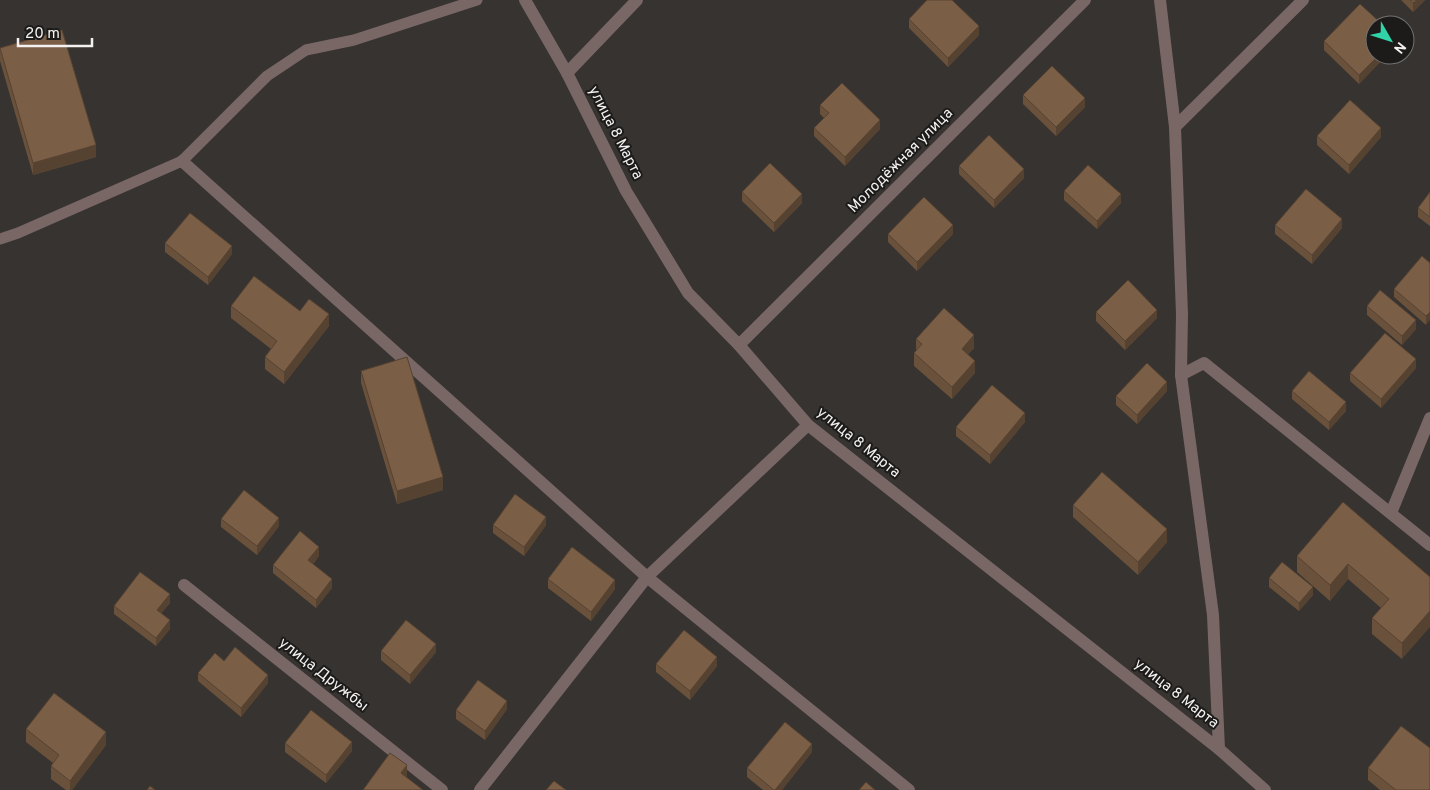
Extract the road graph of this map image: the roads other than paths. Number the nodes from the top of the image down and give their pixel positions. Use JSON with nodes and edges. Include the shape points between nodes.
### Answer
{"nodes":[{"id":1,"x":477,"y":0,"type":"edge"},
{"id":2,"x":525,"y":0,"type":"edge"},
{"id":3,"x":637,"y":0,"type":"edge"},
{"id":4,"x":1085,"y":0,"type":"edge"},
{"id":5,"x":1160,"y":0,"type":"edge"},
{"id":6,"x":1303,"y":0,"type":"edge"},
{"id":7,"x":567,"y":73,"type":"junction"},
{"id":8,"x":1175,"y":127,"type":"junction"},
{"id":9,"x":182,"y":161,"type":"junction"},
{"id":10,"x":0,"y":239,"type":"edge"},
{"id":11,"x":739,"y":345,"type":"junction"},
{"id":12,"x":1181,"y":374,"type":"junction"},
{"id":13,"x":1430,"y":418,"type":"edge"},
{"id":14,"x":808,"y":425,"type":"junction"},
{"id":15,"x":1391,"y":513,"type":"junction"},
{"id":16,"x":1430,"y":544,"type":"edge"},
{"id":17,"x":647,"y":577,"type":"junction"},
{"id":18,"x":184,"y":585,"type":"dead end"},
{"id":19,"x":1219,"y":749,"type":"junction"},
{"id":20,"x":442,"y":790,"type":"edge"},
{"id":21,"x":480,"y":790,"type":"edge"},
{"id":22,"x":909,"y":790,"type":"edge"},
{"id":23,"x":1265,"y":790,"type":"edge"}],
"edges":[{"from":1,"to":9,"type":"lane","via":[[354,40],[306,50],[267,76]]},
{"from":2,"to":7,"type":"street","name":"улица 8 Марта"},
{"from":3,"to":7,"type":"street"},
{"from":4,"to":11,"type":"street","name":"Молодёжная улица"},
{"from":5,"to":8,"type":"street"},
{"from":6,"to":8,"type":"street"},
{"from":7,"to":11,"type":"street","name":"улица 8 Марта","via":[[626,191],[688,293]]},
{"from":8,"to":12,"type":"street"},
{"from":9,"to":10,"type":"lane"},
{"from":9,"to":17,"type":"street"},
{"from":11,"to":14,"type":"street","name":"улица 8 Марта"},
{"from":12,"to":15,"type":"street","via":[[1204,363]]},
{"from":12,"to":19,"type":"street","via":[[1213,615]]},
{"from":13,"to":15,"type":"street"},
{"from":14,"to":17,"type":"street"},
{"from":14,"to":19,"type":"street","name":"улица 8 Марта"},
{"from":15,"to":16,"type":"street"},
{"from":17,"to":21,"type":"street"},
{"from":17,"to":22,"type":"street"},
{"from":18,"to":20,"type":"street","name":"улица Дружбы"},
{"from":19,"to":23,"type":"street","name":"улица 8 Марта"}]}
